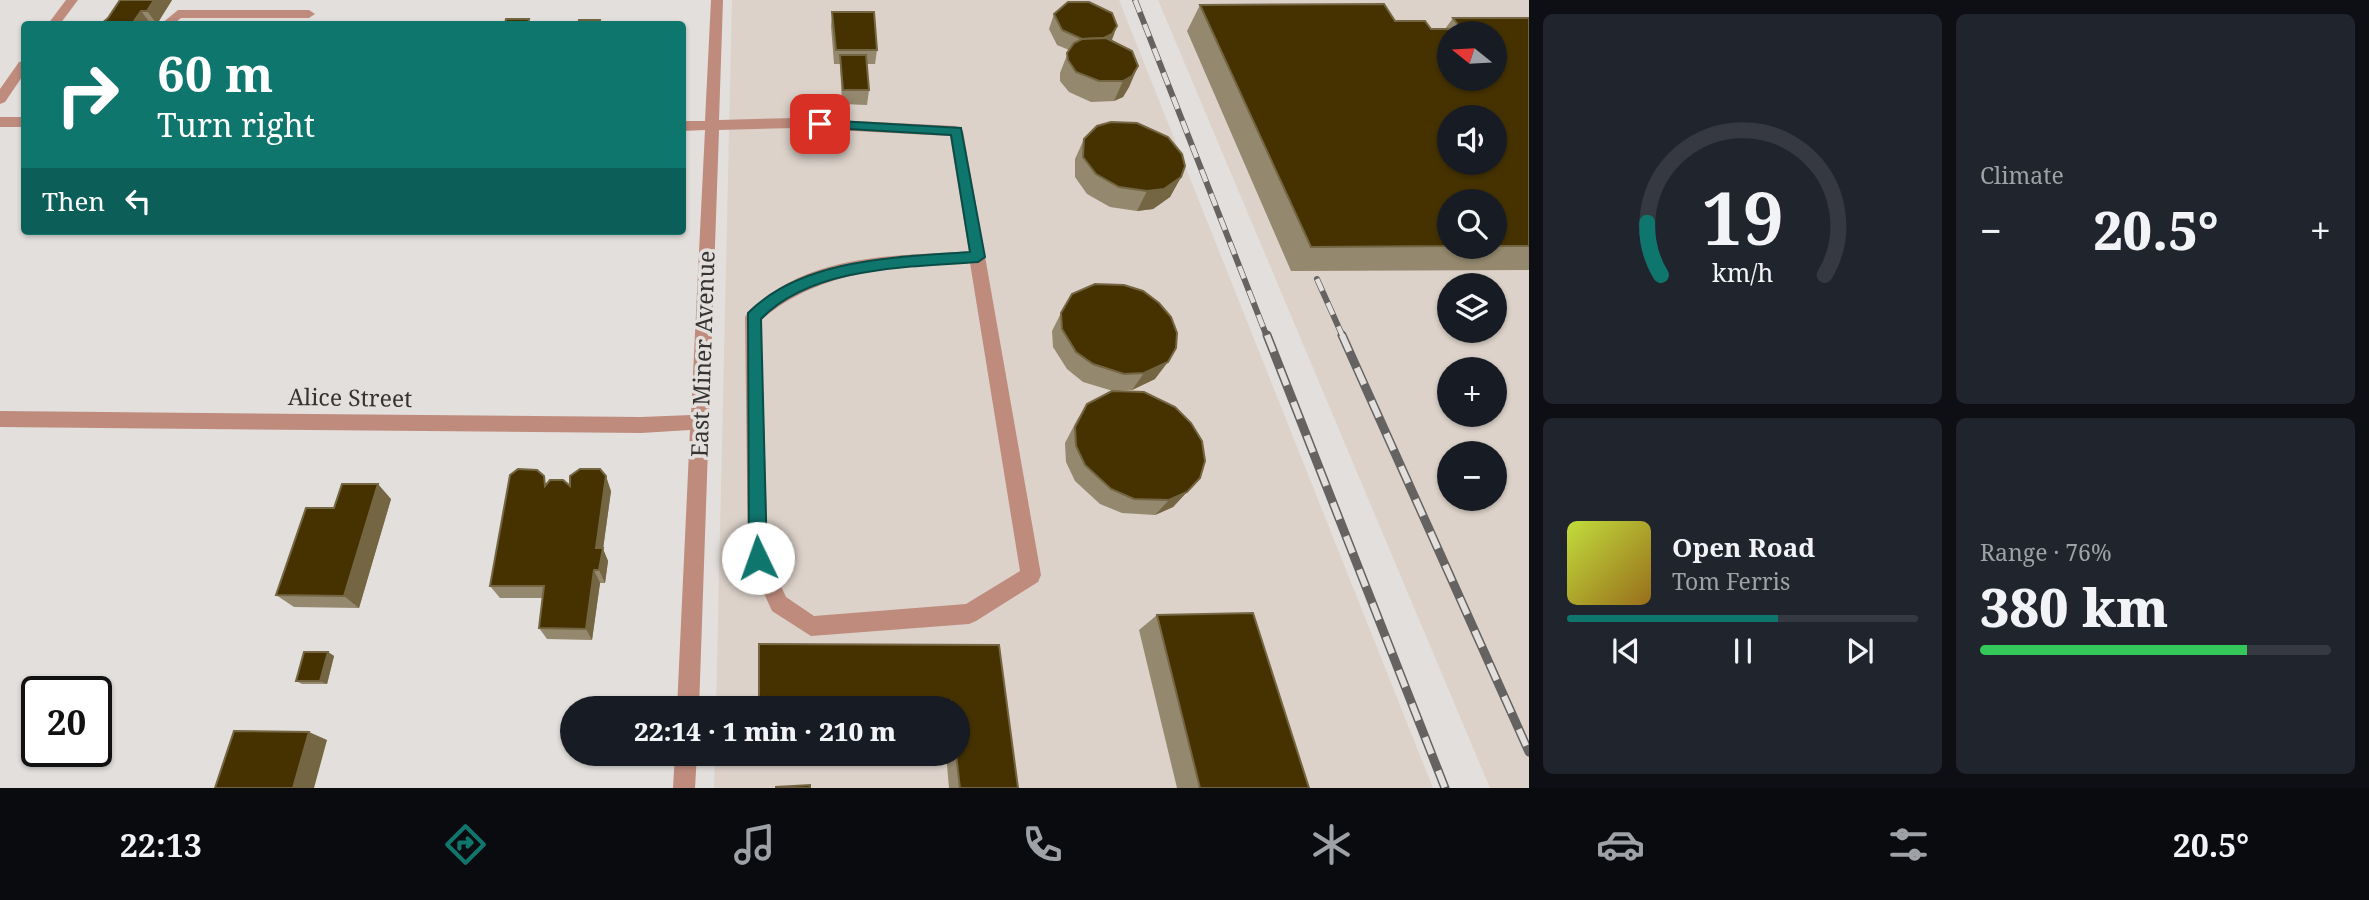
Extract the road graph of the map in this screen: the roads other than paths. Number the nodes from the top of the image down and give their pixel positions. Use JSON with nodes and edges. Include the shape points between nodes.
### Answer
{"nodes":[{"id":1,"x":72,"y":0,"type":"edge"},
{"id":2,"x":315,"y":0,"type":"edge"},
{"id":3,"x":717,"y":0,"type":"edge"},
{"id":4,"x":307,"y":19,"type":"edge"},
{"id":5,"x":56,"y":21,"type":"edge"},
{"id":6,"x":170,"y":21,"type":"edge"},
{"id":7,"x":21,"y":69,"type":"edge"},
{"id":8,"x":0,"y":99,"type":"edge"},
{"id":9,"x":0,"y":122,"type":"edge"},
{"id":10,"x":21,"y":122,"type":"edge"},
{"id":11,"x":686,"y":126,"type":"edge"},
{"id":12,"x":712,"y":126,"type":"junction"},
{"id":13,"x":978,"y":257,"type":"junction"},
{"id":14,"x":0,"y":419,"type":"edge"},
{"id":15,"x":700,"y":422,"type":"junction"},
{"id":16,"x":689,"y":696,"type":"edge"},
{"id":17,"x":685,"y":766,"type":"edge"},
{"id":18,"x":684,"y":788,"type":"edge"}],
"edges":[{"from":1,"to":5,"type":"street"},
{"from":2,"to":4,"type":"street"},
{"from":3,"to":12,"type":"street","name":"East Miner Avenue"},
{"from":4,"to":6,"type":"street","via":[[178,14]]},
{"from":7,"to":8,"type":"street"},
{"from":9,"to":10,"type":"street"},
{"from":11,"to":12,"type":"street"},
{"from":12,"to":13,"type":"street","via":[[794,123],[957,131]]},
{"from":12,"to":15,"type":"street","name":"East Miner Avenue"},
{"from":13,"to":13,"type":"street","via":[[1031,575],[969,614],[811,626],[779,604],[758,558],[753,317],[767,303],[865,264]]},
{"from":14,"to":15,"type":"street","name":"Alice Street"},
{"from":15,"to":16,"type":"street","name":"East Miner Avenue"},
{"from":17,"to":18,"type":"street"}]}
